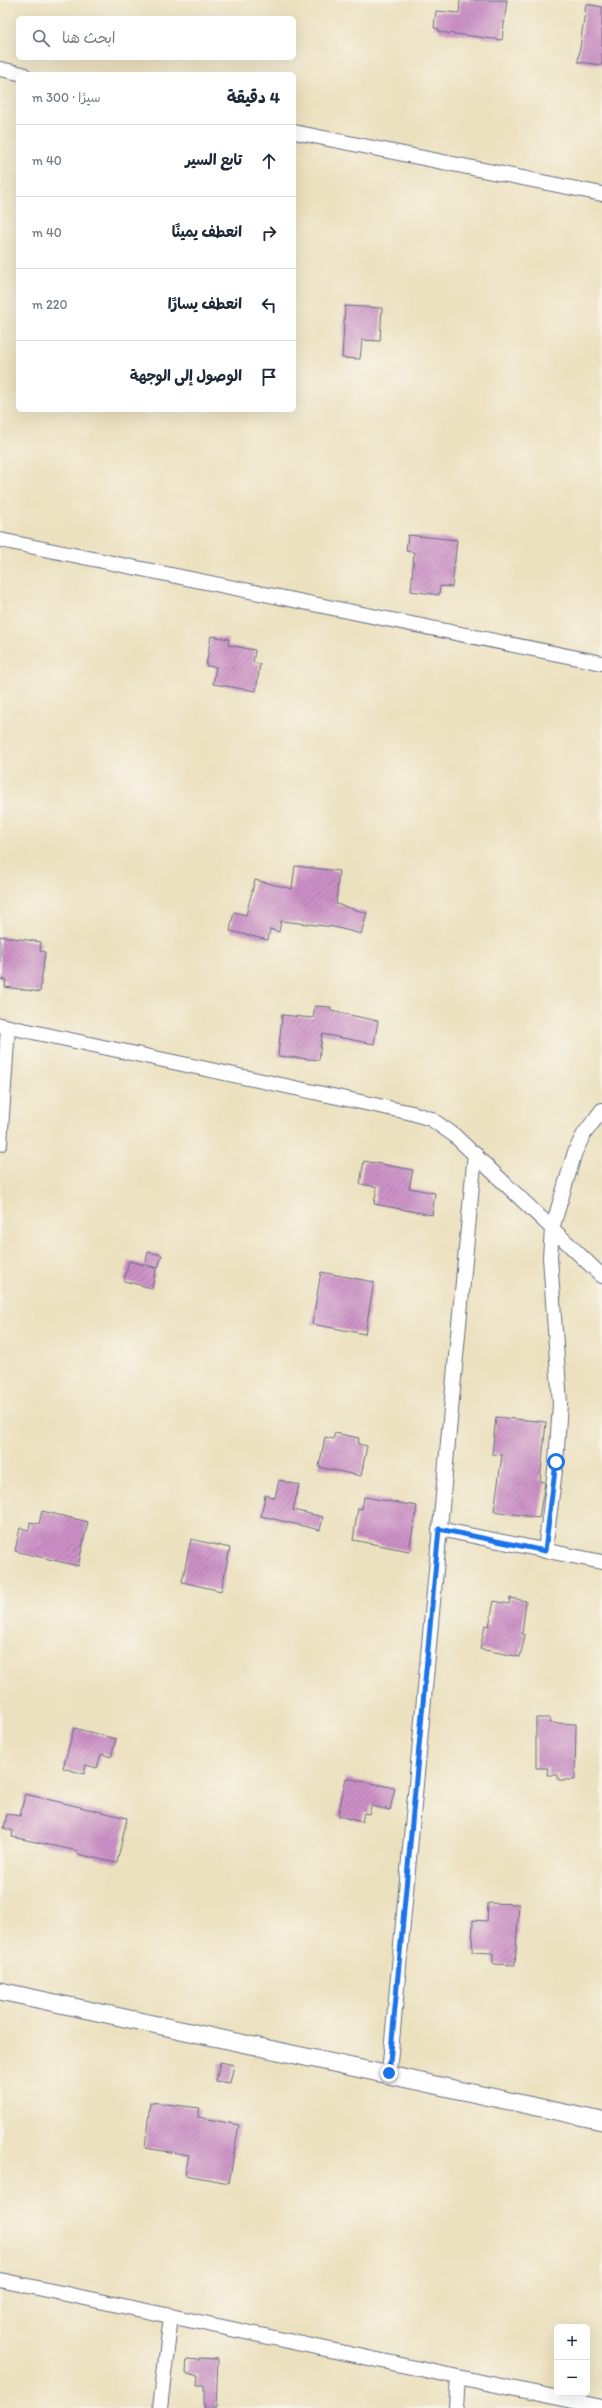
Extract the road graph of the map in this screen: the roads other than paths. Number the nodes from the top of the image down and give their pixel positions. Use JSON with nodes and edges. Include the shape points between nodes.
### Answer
{"nodes":[{"id":1,"x":0,"y":69,"type":"edge"},
{"id":2,"x":16,"y":72,"type":"edge"},
{"id":3,"x":296,"y":132,"type":"edge"},
{"id":4,"x":602,"y":194,"type":"edge"},
{"id":5,"x":0,"y":540,"type":"edge"},
{"id":6,"x":602,"y":663,"type":"edge"},
{"id":7,"x":4,"y":1026,"type":"edge"},
{"id":8,"x":602,"y":1110,"type":"edge"},
{"id":9,"x":0,"y":1144,"type":"edge"},
{"id":10,"x":475,"y":1153,"type":"junction"},
{"id":11,"x":552,"y":1229,"type":"junction"},
{"id":12,"x":602,"y":1276,"type":"edge"},
{"id":13,"x":439,"y":1529,"type":"junction"},
{"id":14,"x":545,"y":1551,"type":"junction"},
{"id":15,"x":602,"y":1562,"type":"edge"},
{"id":16,"x":0,"y":1991,"type":"edge"},
{"id":17,"x":389,"y":2073,"type":"junction"},
{"id":18,"x":602,"y":2121,"type":"edge"},
{"id":19,"x":0,"y":2280,"type":"edge"},
{"id":20,"x":171,"y":2316,"type":"junction"},
{"id":21,"x":458,"y":2377,"type":"junction"},
{"id":22,"x":602,"y":2407,"type":"edge"},
{"id":23,"x":160,"y":2408,"type":"edge"},
{"id":24,"x":456,"y":2408,"type":"edge"}],
"edges":[{"from":1,"to":2,"type":"street"},
{"from":3,"to":4,"type":"street"},
{"from":5,"to":6,"type":"street"},
{"from":7,"to":9,"type":"street"},
{"from":7,"to":10,"type":"street","via":[[412,1113],[443,1126]]},
{"from":8,"to":11,"type":"street","via":[[584,1134],[575,1152]]},
{"from":10,"to":11,"type":"street"},
{"from":10,"to":13,"type":"street"},
{"from":11,"to":12,"type":"street"},
{"from":11,"to":14,"type":"street","via":[[551,1276],[560,1404]]},
{"from":13,"to":14,"type":"street"},
{"from":13,"to":17,"type":"street"},
{"from":14,"to":15,"type":"street"},
{"from":16,"to":17,"type":"street"},
{"from":17,"to":18,"type":"street"},
{"from":19,"to":20,"type":"street"},
{"from":20,"to":21,"type":"street"},
{"from":20,"to":23,"type":"street"},
{"from":21,"to":22,"type":"street"},
{"from":21,"to":24,"type":"street"}]}
